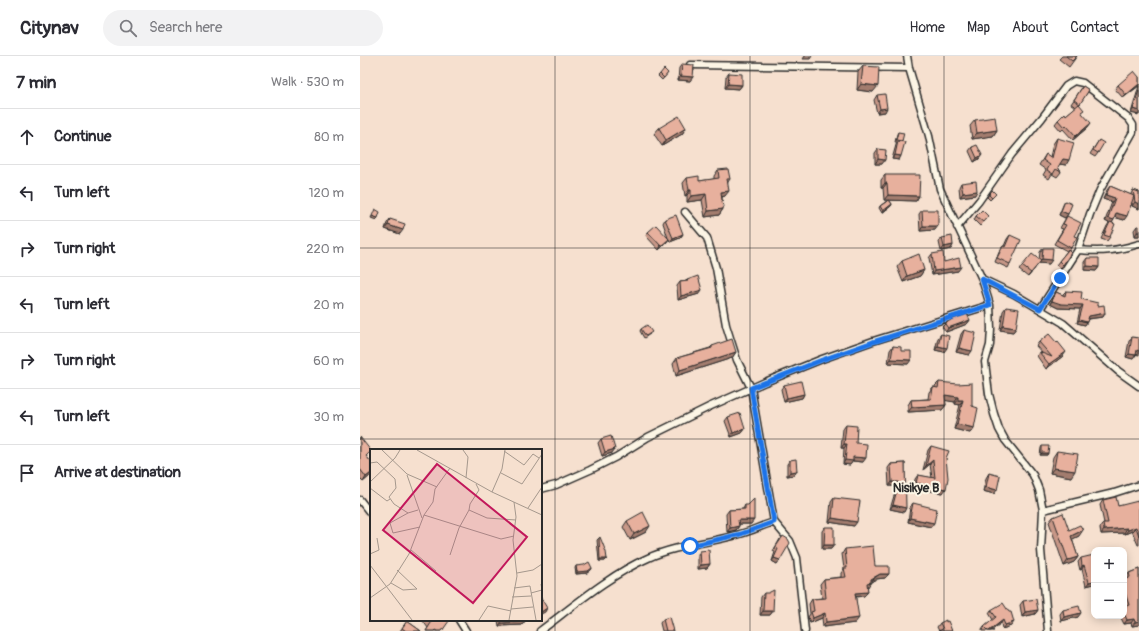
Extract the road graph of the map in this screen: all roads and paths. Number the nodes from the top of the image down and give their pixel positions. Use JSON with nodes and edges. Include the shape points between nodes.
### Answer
{"nodes":[{"id":1,"x":908,"y":56,"type":"edge"},
{"id":2,"x":690,"y":65,"type":"edge"},
{"id":3,"x":909,"y":68,"type":"junction"},
{"id":4,"x":685,"y":212,"type":"dead end"},
{"id":5,"x":957,"y":227,"type":"junction"},
{"id":6,"x":1139,"y":244,"type":"edge"},
{"id":7,"x":1078,"y":250,"type":"junction"},
{"id":8,"x":982,"y":279,"type":"junction"},
{"id":9,"x":990,"y":305,"type":"junction"},
{"id":10,"x":1040,"y":309,"type":"junction"},
{"id":11,"x":1139,"y":386,"type":"edge"},
{"id":12,"x":751,"y":388,"type":"junction"},
{"id":13,"x":1139,"y":485,"type":"edge"},
{"id":14,"x":542,"y":489,"type":"edge"},
{"id":15,"x":360,"y":500,"type":"edge"},
{"id":16,"x":1043,"y":510,"type":"junction"},
{"id":17,"x":370,"y":513,"type":"edge"},
{"id":18,"x":774,"y":522,"type":"junction"},
{"id":19,"x":460,"y":621,"type":"edge"},
{"id":20,"x":466,"y":631,"type":"edge"},
{"id":21,"x":540,"y":631,"type":"edge"},
{"id":22,"x":805,"y":631,"type":"edge"},
{"id":23,"x":1048,"y":631,"type":"edge"}],
"edges":[{"from":1,"to":3,"type":"street"},
{"from":2,"to":3,"type":"street"},
{"from":3,"to":5,"type":"street","via":[[929,136],[940,189]]},
{"from":4,"to":12,"type":"street","via":[[707,238],[716,268],[726,325]]},
{"from":5,"to":7,"type":"street","via":[[1066,86],[1074,81],[1083,82],[1129,119],[1133,125],[1133,132],[1098,196]]},
{"from":5,"to":8,"type":"street"},
{"from":6,"to":7,"type":"street","via":[[1110,251]]},
{"from":7,"to":10,"type":"street"},
{"from":8,"to":9,"type":"street"},
{"from":8,"to":10,"type":"street"},
{"from":9,"to":12,"type":"street","via":[[873,342]]},
{"from":9,"to":16,"type":"street","via":[[990,345],[986,362],[994,414],[1005,440],[1033,475]]},
{"from":10,"to":11,"type":"street","via":[[1063,323]]},
{"from":12,"to":14,"type":"street","via":[[648,437],[590,470]]},
{"from":12,"to":18,"type":"street"},
{"from":13,"to":16,"type":"street"},
{"from":15,"to":17,"type":"street"},
{"from":16,"to":23,"type":"street","via":[[1041,550]]},
{"from":18,"to":21,"type":"street","via":[[741,534],[667,551],[648,558],[600,587]]},
{"from":18,"to":22,"type":"street","via":[[790,541],[797,558]]},
{"from":19,"to":20,"type":"street"}]}
